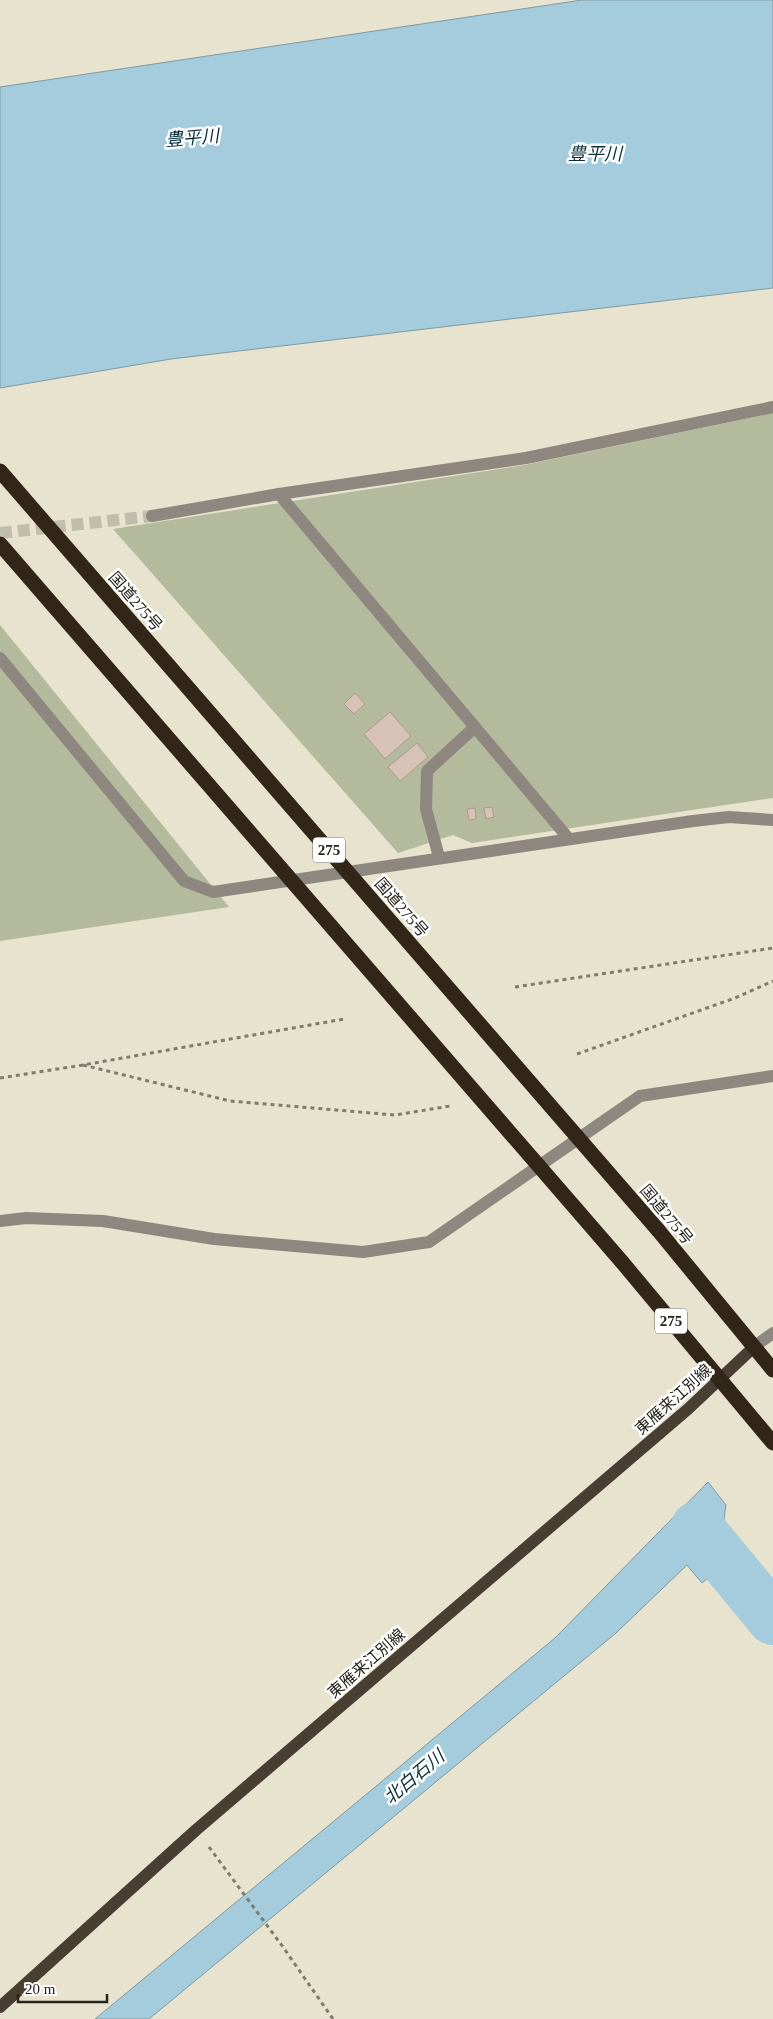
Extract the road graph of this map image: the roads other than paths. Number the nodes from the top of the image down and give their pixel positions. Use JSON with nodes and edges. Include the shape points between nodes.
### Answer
{"nodes":[{"id":1,"x":773,"y":406,"type":"edge"},
{"id":2,"x":0,"y":470,"type":"edge"},
{"id":3,"x":279,"y":494,"type":"junction"},
{"id":4,"x":152,"y":516,"type":"tunnel mouth"},
{"id":5,"x":0,"y":544,"type":"edge"},
{"id":6,"x":0,"y":658,"type":"edge"},
{"id":7,"x":475,"y":727,"type":"junction"},
{"id":8,"x":773,"y":820,"type":"edge"},
{"id":9,"x":569,"y":839,"type":"junction"},
{"id":10,"x":439,"y":857,"type":"junction"},
{"id":11,"x":773,"y":1076,"type":"edge"},
{"id":12,"x":0,"y":1222,"type":"edge"},
{"id":13,"x":773,"y":1333,"type":"edge"},
{"id":14,"x":755,"y":1346,"type":"junction"},
{"id":15,"x":773,"y":1370,"type":"edge"},
{"id":16,"x":720,"y":1379,"type":"junction"},
{"id":17,"x":773,"y":1443,"type":"edge"},
{"id":18,"x":0,"y":2007,"type":"edge"}],
"edges":[{"from":1,"to":3,"type":"street","via":[[526,458]]},
{"from":2,"to":14,"type":"highway","name":"国道275号","number":"275","bridge":true},
{"from":3,"to":4,"type":"street"},
{"from":3,"to":7,"type":"street"},
{"from":5,"to":16,"type":"highway","number":"275","bridge":true},
{"from":6,"to":10,"type":"street","via":[[184,881],[213,892]]},
{"from":7,"to":9,"type":"street"},
{"from":7,"to":10,"type":"street","via":[[427,771],[426,809]]},
{"from":8,"to":9,"type":"street","via":[[729,817]]},
{"from":9,"to":10,"type":"street"},
{"from":11,"to":12,"type":"street","via":[[640,1096],[429,1242],[363,1252],[214,1239],[103,1221],[26,1218]]},
{"from":13,"to":14,"type":"street"},
{"from":14,"to":15,"type":"highway","name":"国道275号","number":"275"},
{"from":14,"to":16,"type":"main road","name":"東雁来江別線"},
{"from":16,"to":17,"type":"highway","number":"275"},
{"from":16,"to":18,"type":"main road","name":"東雁来江別線","via":[[196,1830]]}]}
